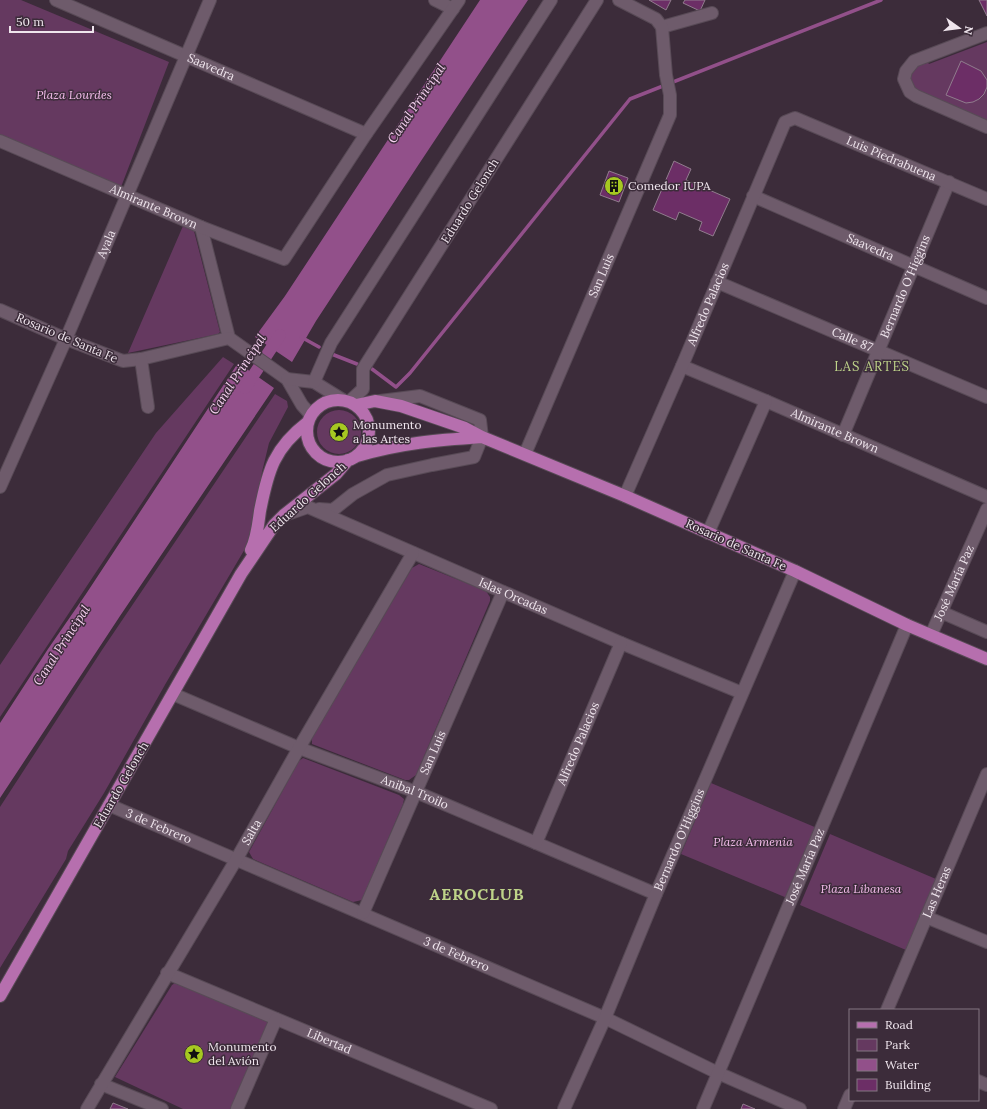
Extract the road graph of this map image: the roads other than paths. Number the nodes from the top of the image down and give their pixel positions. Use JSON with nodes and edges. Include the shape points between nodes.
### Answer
{"nodes":[{"id":1,"x":56,"y":0,"type":"edge"},
{"id":2,"x":210,"y":0,"type":"edge"},
{"id":3,"x":435,"y":0,"type":"edge"},
{"id":4,"x":551,"y":0,"type":"edge"},
{"id":5,"x":597,"y":0,"type":"edge"},
{"id":6,"x":619,"y":0,"type":"edge"},
{"id":7,"x":456,"y":4,"type":"edge"},
{"id":8,"x":712,"y":14,"type":"dead end"},
{"id":9,"x":662,"y":27,"type":"junction"},
{"id":10,"x":987,"y":33,"type":"edge"},
{"id":11,"x":186,"y":56,"type":"junction"},
{"id":12,"x":795,"y":118,"type":"joint"},
{"id":13,"x":987,"y":127,"type":"edge"},
{"id":14,"x":366,"y":134,"type":"junction"},
{"id":15,"x":0,"y":141,"type":"edge"},
{"id":16,"x":949,"y":182,"type":"junction"},
{"id":17,"x":127,"y":194,"type":"junction"},
{"id":18,"x":753,"y":196,"type":"junction"},
{"id":19,"x":987,"y":199,"type":"edge"},
{"id":20,"x":201,"y":227,"type":"junction"},
{"id":21,"x":913,"y":267,"type":"junction"},
{"id":22,"x":717,"y":282,"type":"junction"},
{"id":23,"x":987,"y":298,"type":"edge"},
{"id":24,"x":0,"y":310,"type":"edge"},
{"id":25,"x":229,"y":338,"type":"junction"},
{"id":26,"x":66,"y":339,"type":"junction"},
{"id":27,"x":877,"y":351,"type":"junction"},
{"id":28,"x":141,"y":359,"type":"junction"},
{"id":29,"x":682,"y":366,"type":"junction"},
{"id":30,"x":287,"y":379,"type":"junction"},
{"id":31,"x":314,"y":382,"type":"junction"},
{"id":32,"x":987,"y":397,"type":"edge"},
{"id":33,"x":766,"y":401,"type":"junction"},
{"id":34,"x":350,"y":402,"type":"junction"},
{"id":35,"x":148,"y":407,"type":"dead end"},
{"id":36,"x":310,"y":419,"type":"junction"},
{"id":37,"x":842,"y":434,"type":"junction"},
{"id":38,"x":482,"y":437,"type":"junction"},
{"id":39,"x":524,"y":454,"type":"junction"},
{"id":40,"x":352,"y":458,"type":"junction"},
{"id":41,"x":0,"y":487,"type":"edge"},
{"id":42,"x":625,"y":496,"type":"junction"},
{"id":43,"x":987,"y":497,"type":"edge"},
{"id":44,"x":308,"y":507,"type":"junction"},
{"id":45,"x":987,"y":509,"type":"edge"},
{"id":46,"x":284,"y":515,"type":"junction"},
{"id":47,"x":708,"y":533,"type":"junction"},
{"id":48,"x":413,"y":553,"type":"junction"},
{"id":49,"x":795,"y":571,"type":"junction"},
{"id":50,"x":241,"y":574,"type":"junction"},
{"id":51,"x":503,"y":592,"type":"junction"},
{"id":52,"x":941,"y":612,"type":"junction"},
{"id":53,"x":907,"y":625,"type":"junction"},
{"id":54,"x":987,"y":632,"type":"edge"},
{"id":55,"x":931,"y":635,"type":"junction"},
{"id":56,"x":621,"y":644,"type":"junction"},
{"id":57,"x":987,"y":659,"type":"edge"},
{"id":58,"x":742,"y":692,"type":"junction"},
{"id":59,"x":173,"y":694,"type":"junction"},
{"id":60,"x":299,"y":748,"type":"junction"},
{"id":61,"x":987,"y":774,"type":"edge"},
{"id":62,"x":416,"y":792,"type":"junction"},
{"id":63,"x":982,"y":800,"type":"edge"},
{"id":64,"x":109,"y":805,"type":"junction"},
{"id":65,"x":536,"y":843,"type":"junction"},
{"id":66,"x":236,"y":860,"type":"junction"},
{"id":67,"x":656,"y":894,"type":"junction"},
{"id":68,"x":363,"y":913,"type":"junction"},
{"id":69,"x":926,"y":917,"type":"junction"},
{"id":70,"x":987,"y":942,"type":"edge"},
{"id":71,"x":167,"y":973,"type":"junction"},
{"id":72,"x":0,"y":996,"type":"edge"},
{"id":73,"x":887,"y":1009,"type":"edge"},
{"id":74,"x":605,"y":1018,"type":"junction"},
{"id":75,"x":276,"y":1019,"type":"junction"},
{"id":76,"x":718,"y":1073,"type":"junction"},
{"id":77,"x":101,"y":1084,"type":"junction"},
{"id":78,"x":849,"y":1097,"type":"edge"},
{"id":79,"x":87,"y":1109,"type":"edge"},
{"id":80,"x":162,"y":1109,"type":"edge"},
{"id":81,"x":236,"y":1109,"type":"edge"},
{"id":82,"x":491,"y":1109,"type":"edge"},
{"id":83,"x":564,"y":1109,"type":"edge"},
{"id":84,"x":703,"y":1109,"type":"edge"},
{"id":85,"x":800,"y":1109,"type":"edge"},
{"id":86,"x":844,"y":1109,"type":"edge"}],
"edges":[{"from":1,"to":11,"type":"street","name":"Saavedra"},
{"from":2,"to":11,"type":"street","name":"Ayala"},
{"from":3,"to":7,"type":"street"},
{"from":4,"to":31,"type":"street","via":[[331,343]]},
{"from":5,"to":34,"type":"street","name":"Eduardo Gelonch","via":[[364,368],[363,389]]},
{"from":6,"to":9,"type":"street","via":[[656,19]]},
{"from":7,"to":14,"type":"street"},
{"from":8,"to":9,"type":"street"},
{"from":9,"to":39,"type":"street","name":"San Luis","via":[[670,115]]},
{"from":10,"to":13,"type":"street","via":[[914,61],[906,71],[904,79],[910,92],[916,96]]},
{"from":11,"to":14,"type":"street","name":"Saavedra"},
{"from":11,"to":17,"type":"street","name":"Ayala"},
{"from":12,"to":16,"type":"street","name":"Luis Piedrabuena"},
{"from":12,"to":18,"type":"street","name":"Alfredo Palacios","via":[[785,122]]},
{"from":14,"to":20,"type":"street","via":[[284,259]]},
{"from":15,"to":17,"type":"street","name":"Almirante Brown"},
{"from":16,"to":19,"type":"street","name":"Luis Piedrabuena"},
{"from":16,"to":21,"type":"street","name":"Bernardo O´Higgins"},
{"from":17,"to":20,"type":"street","name":"Almirante Brown"},
{"from":17,"to":26,"type":"street","name":"Ayala"},
{"from":18,"to":21,"type":"street","name":"Saavedra"},
{"from":18,"to":22,"type":"street","name":"Alfredo Palacios"},
{"from":20,"to":25,"type":"street","name":"Almirante Brown"},
{"from":21,"to":23,"type":"street","name":"Saavedra"},
{"from":21,"to":27,"type":"street","name":"Bernardo O´Higgins"},
{"from":22,"to":27,"type":"street","name":"Calle 87"},
{"from":22,"to":29,"type":"street","name":"Alfredo Palacios"},
{"from":24,"to":26,"type":"street","name":"Rosario de Santa Fe"},
{"from":25,"to":28,"type":"street","name":"Rosario de Santa Fe"},
{"from":25,"to":30,"type":"street"},
{"from":26,"to":28,"type":"street","name":"Rosario de Santa Fe","via":[[123,362]]},
{"from":26,"to":41,"type":"street","name":"Ayala"},
{"from":27,"to":32,"type":"street","name":"Calle 87"},
{"from":27,"to":37,"type":"street","name":"Bernardo O´Higgins"},
{"from":28,"to":35,"type":"street"},
{"from":29,"to":33,"type":"street","name":"Almirante Brown"},
{"from":29,"to":42,"type":"street","name":"Alfredo Palacios"},
{"from":30,"to":31,"type":"street"},
{"from":30,"to":36,"type":"street"},
{"from":31,"to":34,"type":"street"},
{"from":33,"to":37,"type":"street","name":"Almirante Brown"},
{"from":33,"to":47,"type":"street"},
{"from":34,"to":36,"type":"main road","name":"Eduardo Gelonch","via":[[328,401],[316,409]]},
{"from":34,"to":38,"type":"main road","name":"Rosario de Santa Fe","via":[[401,406],[465,428]]},
{"from":34,"to":40,"type":"main road","name":"Eduardo Gelonch","via":[[366,416],[370,430],[366,444]]},
{"from":36,"to":40,"type":"main road","name":"Eduardo Gelonch","via":[[309,442],[317,453],[335,462]]},
{"from":36,"to":50,"type":"main road","name":"Eduardo Gelonch","via":[[284,444],[273,461],[253,546]]},
{"from":37,"to":43,"type":"street","name":"Almirante Brown"},
{"from":38,"to":39,"type":"main road","name":"Rosario de Santa Fe"},
{"from":38,"to":40,"type":"main road","name":"Rosario de Santa Fe","via":[[422,441],[379,449]]},
{"from":38,"to":44,"type":"street","via":[[474,457],[387,475],[353,494],[333,510]]},
{"from":39,"to":42,"type":"main road","name":"Rosario de Santa Fe"},
{"from":40,"to":46,"type":"main road","name":"Eduardo Gelonch"},
{"from":42,"to":47,"type":"main road","name":"Rosario de Santa Fe"},
{"from":44,"to":46,"type":"street"},
{"from":44,"to":48,"type":"street","name":"Islas Orcadas"},
{"from":45,"to":52,"type":"street","name":"José María Paz"},
{"from":46,"to":50,"type":"main road","name":"Eduardo Gelonch","via":[[274,525]]},
{"from":47,"to":49,"type":"main road","name":"Rosario de Santa Fe"},
{"from":48,"to":51,"type":"street","name":"Islas Orcadas"},
{"from":48,"to":60,"type":"street","name":"Salta"},
{"from":49,"to":53,"type":"main road","name":"Rosario de Santa Fe"},
{"from":49,"to":58,"type":"street","name":"Bernardo O'Higgins"},
{"from":50,"to":59,"type":"main road","name":"Eduardo Gelonch"},
{"from":51,"to":56,"type":"street","name":"Islas Orcadas"},
{"from":51,"to":62,"type":"street","name":"San Luis"},
{"from":52,"to":54,"type":"street"},
{"from":52,"to":55,"type":"street","name":"José María Paz"},
{"from":53,"to":55,"type":"main road","name":"Rosario de Santa Fe"},
{"from":53,"to":76,"type":"street","name":"José María Paz"},
{"from":55,"to":57,"type":"main road","name":"Rosario de Santa Fe"},
{"from":56,"to":58,"type":"street","name":"Islas Orcadas"},
{"from":56,"to":65,"type":"street","name":"Alfredo Palacios"},
{"from":58,"to":67,"type":"street","name":"Bernardo O'Higgins"},
{"from":59,"to":60,"type":"street","name":"Anibal Troilo"},
{"from":59,"to":64,"type":"main road","name":"Eduardo Gelonch"},
{"from":60,"to":62,"type":"street","name":"Anibal Troilo"},
{"from":60,"to":66,"type":"street","name":"Salta"},
{"from":61,"to":63,"type":"street","name":"Las Heras"},
{"from":62,"to":65,"type":"street","name":"Anibal Troilo"},
{"from":62,"to":68,"type":"street","name":"San Luis"},
{"from":63,"to":69,"type":"street","name":"Las Heras"},
{"from":64,"to":66,"type":"street","name":"3 de Febrero"},
{"from":64,"to":72,"type":"main road","name":"Eduardo Gelonch"},
{"from":65,"to":67,"type":"street","name":"Anibal Troilo"},
{"from":66,"to":68,"type":"street","name":"3 de Febrero"},
{"from":66,"to":71,"type":"street","name":"Salta"},
{"from":67,"to":74,"type":"street","name":"Bernardo O'Higgins"},
{"from":68,"to":74,"type":"street","name":"3 de Febrero"},
{"from":69,"to":70,"type":"street"},
{"from":69,"to":73,"type":"street","name":"Las Heras"},
{"from":71,"to":75,"type":"street","name":"Libertad"},
{"from":71,"to":77,"type":"street","name":"Salta"},
{"from":74,"to":76,"type":"street","name":"3 de Febrero"},
{"from":74,"to":83,"type":"street","name":"Bernardo O'Higgins"},
{"from":75,"to":81,"type":"street"},
{"from":75,"to":82,"type":"street","name":"Libertad"},
{"from":76,"to":84,"type":"street","name":"José María Paz"},
{"from":76,"to":85,"type":"street","name":"3 de Febrero"},
{"from":77,"to":79,"type":"street","name":"Salta"},
{"from":77,"to":80,"type":"street"},
{"from":78,"to":86,"type":"street"}]}
